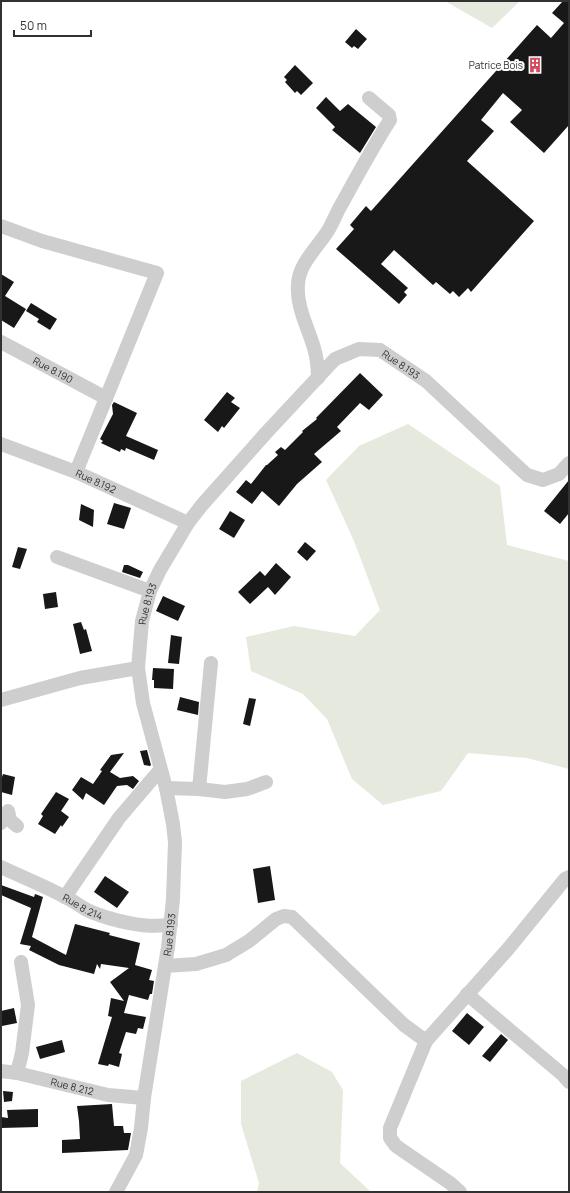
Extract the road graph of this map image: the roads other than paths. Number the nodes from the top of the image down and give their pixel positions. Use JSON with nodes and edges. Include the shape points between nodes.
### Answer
{"nodes":[{"id":1,"x":369,"y":98,"type":"dead end"},
{"id":2,"x":1,"y":226,"type":"edge"},
{"id":3,"x":1,"y":342,"type":"edge"},
{"id":4,"x":318,"y":378,"type":"junction"},
{"id":5,"x":106,"y":398,"type":"junction"},
{"id":6,"x":1,"y":444,"type":"edge"},
{"id":7,"x":569,"y":463,"type":"edge"},
{"id":8,"x":76,"y":472,"type":"junction"},
{"id":9,"x":188,"y":523,"type":"junction"},
{"id":10,"x":57,"y":556,"type":"dead end"},
{"id":11,"x":150,"y":591,"type":"junction"},
{"id":12,"x":210,"y":663,"type":"dead end"},
{"id":13,"x":138,"y":668,"type":"junction"},
{"id":14,"x":1,"y":700,"type":"edge"},
{"id":15,"x":160,"y":770,"type":"junction"},
{"id":16,"x":266,"y":782,"type":"dead end"},
{"id":17,"x":166,"y":788,"type":"junction"},
{"id":18,"x":199,"y":789,"type":"junction"},
{"id":19,"x":1,"y":823,"type":"edge"},
{"id":20,"x":17,"y":826,"type":"dead end"},
{"id":21,"x":1,"y":867,"type":"edge"},
{"id":22,"x":569,"y":877,"type":"edge"},
{"id":23,"x":65,"y":897,"type":"junction"},
{"id":24,"x":171,"y":924,"type":"junction"},
{"id":25,"x":21,"y":962,"type":"dead end"},
{"id":26,"x":165,"y":966,"type":"junction"},
{"id":27,"x":467,"y":994,"type":"junction"},
{"id":28,"x":426,"y":1041,"type":"junction"},
{"id":29,"x":1,"y":1071,"type":"edge"},
{"id":30,"x":17,"y":1073,"type":"junction"},
{"id":31,"x":567,"y":1075,"type":"edge"},
{"id":32,"x":144,"y":1098,"type":"junction"},
{"id":33,"x":116,"y":1192,"type":"edge"},
{"id":34,"x":460,"y":1192,"type":"edge"}],
"edges":[{"from":1,"to":4,"type":"street","via":[[389,115],[390,120],[330,229],[301,270],[298,282],[298,295],[304,320],[315,349]]},
{"from":2,"to":5,"type":"street","via":[[42,241],[157,273]]},
{"from":3,"to":5,"type":"street","name":"Rue 8.190"},
{"from":4,"to":7,"type":"street","name":"Rue 8.193","via":[[335,359],[359,349],[380,350],[426,381],[527,476],[543,480],[559,474]]},
{"from":4,"to":9,"type":"street","name":"Rue 8.193","via":[[266,433]]},
{"from":5,"to":8,"type":"street"},
{"from":6,"to":8,"type":"street","name":"Rue 8.192"},
{"from":8,"to":9,"type":"street","name":"Rue 8.192"},
{"from":9,"to":11,"type":"street","name":"Rue 8.193"},
{"from":10,"to":11,"type":"street"},
{"from":11,"to":13,"type":"street","name":"Rue 8.193","via":[[142,621]]},
{"from":12,"to":18,"type":"street"},
{"from":13,"to":14,"type":"street","via":[[80,678]]},
{"from":13,"to":15,"type":"street","name":"Rue 8.193","via":[[143,703]]},
{"from":15,"to":17,"type":"street","name":"Rue 8.193"},
{"from":15,"to":23,"type":"street","via":[[119,818]]},
{"from":16,"to":18,"type":"street","via":[[247,789],[225,792]]},
{"from":17,"to":18,"type":"street"},
{"from":17,"to":24,"type":"street","name":"Rue 8.193","via":[[175,842]]},
{"from":19,"to":20,"type":"street","via":[[8,811],[10,820]]},
{"from":21,"to":23,"type":"street","name":"Rue 8.214"},
{"from":22,"to":27,"type":"street"},
{"from":23,"to":24,"type":"street","name":"Rue 8.214","via":[[89,911],[110,919],[143,925]]},
{"from":24,"to":26,"type":"street","name":"Rue 8.193"},
{"from":25,"to":30,"type":"street","via":[[28,1006]]},
{"from":26,"to":28,"type":"street","via":[[196,964],[226,955],[249,942],[276,919],[292,917],[404,1025]]},
{"from":26,"to":32,"type":"street","name":"Rue 8.193"},
{"from":27,"to":28,"type":"street"},
{"from":27,"to":31,"type":"street"},
{"from":28,"to":34,"type":"street","via":[[390,1128],[390,1138],[396,1146]]},
{"from":29,"to":30,"type":"street","name":"Rue 8.212"},
{"from":30,"to":32,"type":"street","name":"Rue 8.212","via":[[108,1095]]},
{"from":32,"to":33,"type":"street","name":"Rue 8.193","via":[[136,1155]]}]}
